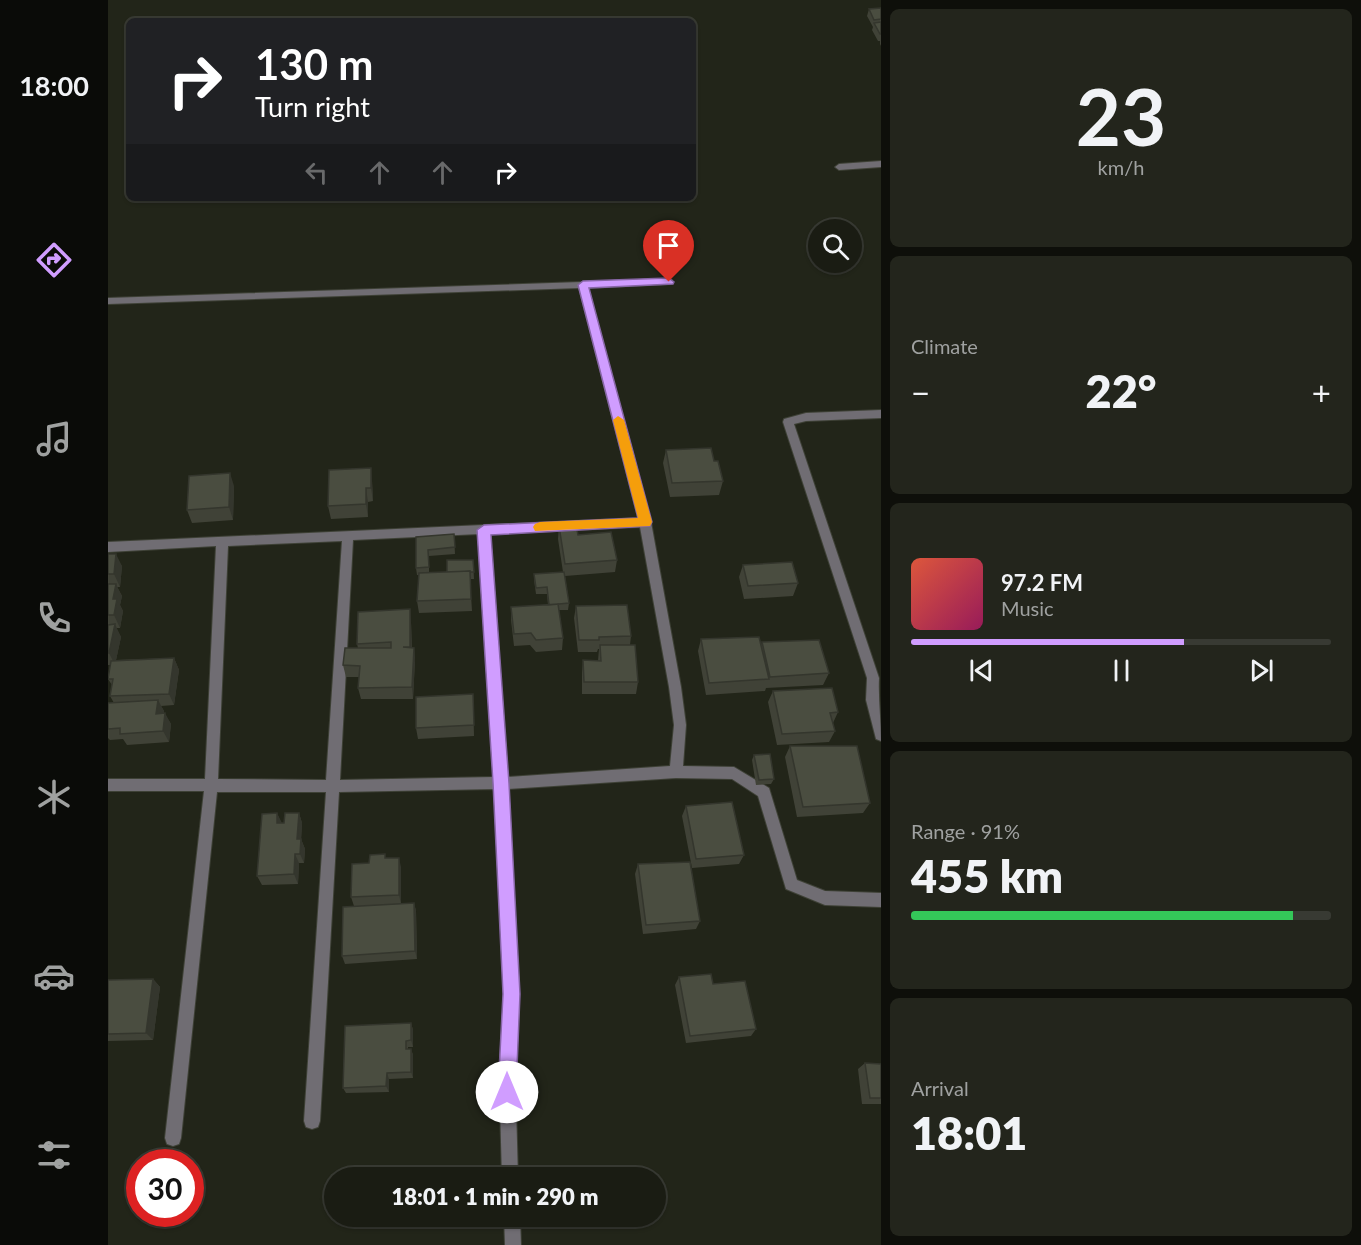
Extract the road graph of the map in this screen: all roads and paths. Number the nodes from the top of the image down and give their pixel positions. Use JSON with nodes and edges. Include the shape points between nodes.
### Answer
{"nodes":[{"id":1,"x":881,"y":164,"type":"edge"},
{"id":2,"x":839,"y":167,"type":"dead end"},
{"id":3,"x":669,"y":282,"type":"dead end"},
{"id":4,"x":583,"y":285,"type":"junction"},
{"id":5,"x":108,"y":301,"type":"edge"},
{"id":6,"x":881,"y":414,"type":"edge"},
{"id":7,"x":645,"y":522,"type":"junction"},
{"id":8,"x":484,"y":530,"type":"junction"},
{"id":9,"x":348,"y":536,"type":"junction"},
{"id":10,"x":222,"y":542,"type":"junction"},
{"id":11,"x":108,"y":547,"type":"edge"},
{"id":12,"x":877,"y":678,"type":"edge"},
{"id":13,"x":881,"y":735,"type":"edge"},
{"id":14,"x":676,"y":772,"type":"junction"},
{"id":15,"x":501,"y":783,"type":"junction"},
{"id":16,"x":108,"y":785,"type":"edge"},
{"id":17,"x":211,"y":785,"type":"junction"},
{"id":18,"x":332,"y":786,"type":"junction"},
{"id":19,"x":881,"y":900,"type":"edge"},
{"id":20,"x":312,"y":1121,"type":"dead end"},
{"id":21,"x":173,"y":1138,"type":"dead end"},
{"id":22,"x":510,"y":1167,"type":"edge"},
{"id":23,"x":512,"y":1227,"type":"edge"},
{"id":24,"x":513,"y":1245,"type":"edge"}],
"edges":[{"from":1,"to":2,"type":"street"},
{"from":3,"to":4,"type":"street"},
{"from":4,"to":5,"type":"street"},
{"from":4,"to":7,"type":"street"},
{"from":6,"to":12,"type":"street","via":[[806,417],[788,422]]},
{"from":7,"to":8,"type":"street"},
{"from":7,"to":14,"type":"street","via":[[680,725]]},
{"from":8,"to":9,"type":"street"},
{"from":8,"to":15,"type":"street"},
{"from":9,"to":10,"type":"street"},
{"from":9,"to":18,"type":"street"},
{"from":10,"to":11,"type":"street"},
{"from":10,"to":17,"type":"street"},
{"from":12,"to":13,"type":"street","via":[[872,700]]},
{"from":14,"to":15,"type":"street"},
{"from":14,"to":19,"type":"street","via":[[734,773],[764,792],[791,884],[825,898]]},
{"from":15,"to":18,"type":"street"},
{"from":15,"to":22,"type":"street","via":[[512,994],[507,1070]]},
{"from":16,"to":17,"type":"street"},
{"from":17,"to":18,"type":"street"},
{"from":17,"to":21,"type":"street"},
{"from":18,"to":20,"type":"street"},
{"from":23,"to":24,"type":"street"}]}
